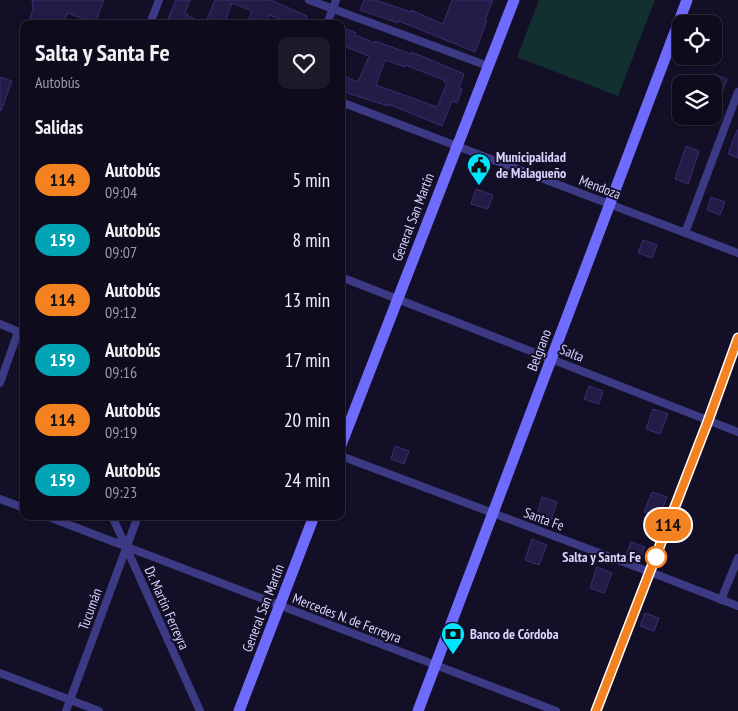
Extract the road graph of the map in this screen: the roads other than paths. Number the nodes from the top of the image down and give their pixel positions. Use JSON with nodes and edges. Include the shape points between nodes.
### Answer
{"nodes":[{"id":1,"x":159,"y":0,"type":"edge"},
{"id":2,"x":309,"y":0,"type":"edge"},
{"id":3,"x":336,"y":0,"type":"edge"},
{"id":4,"x":514,"y":0,"type":"edge"},
{"id":5,"x":687,"y":0,"type":"edge"},
{"id":6,"x":332,"y":9,"type":"junction"},
{"id":7,"x":152,"y":20,"type":"edge"},
{"id":8,"x":328,"y":20,"type":"edge"},
{"id":9,"x":488,"y":66,"type":"junction"},
{"id":10,"x":738,"y":92,"type":"edge"},
{"id":11,"x":345,"y":104,"type":"edge"},
{"id":12,"x":457,"y":146,"type":"junction"},
{"id":13,"x":610,"y":204,"type":"junction"},
{"id":14,"x":685,"y":233,"type":"junction"},
{"id":15,"x":738,"y":253,"type":"edge"},
{"id":16,"x":345,"y":279,"type":"edge"},
{"id":17,"x":398,"y":299,"type":"junction"},
{"id":18,"x":0,"y":324,"type":"edge"},
{"id":19,"x":20,"y":333,"type":"edge"},
{"id":20,"x":20,"y":335,"type":"edge"},
{"id":21,"x":738,"y":338,"type":"edge"},
{"id":22,"x":552,"y":359,"type":"junction"},
{"id":23,"x":0,"y":383,"type":"edge"},
{"id":24,"x":708,"y":421,"type":"junction"},
{"id":25,"x":738,"y":432,"type":"edge"},
{"id":26,"x":345,"y":435,"type":"edge"},
{"id":27,"x":345,"y":458,"type":"edge"},
{"id":28,"x":0,"y":499,"type":"edge"},
{"id":29,"x":20,"y":506,"type":"edge"},
{"id":30,"x":492,"y":513,"type":"junction"},
{"id":31,"x":56,"y":520,"type":"edge"},
{"id":32,"x":114,"y":520,"type":"edge"},
{"id":33,"x":136,"y":520,"type":"edge"},
{"id":34,"x":312,"y":520,"type":"edge"},
{"id":35,"x":126,"y":547,"type":"junction"},
{"id":36,"x":738,"y":558,"type":"edge"},
{"id":37,"x":650,"y":572,"type":"junction"},
{"id":38,"x":722,"y":600,"type":"junction"},
{"id":39,"x":280,"y":606,"type":"junction"},
{"id":40,"x":738,"y":606,"type":"edge"},
{"id":41,"x":436,"y":665,"type":"junction"},
{"id":42,"x":0,"y":673,"type":"edge"},
{"id":43,"x":70,"y":700,"type":"junction"},
{"id":44,"x":66,"y":711,"type":"edge"},
{"id":45,"x":99,"y":711,"type":"edge"},
{"id":46,"x":200,"y":711,"type":"edge"},
{"id":47,"x":239,"y":711,"type":"edge"},
{"id":48,"x":418,"y":711,"type":"edge"},
{"id":49,"x":556,"y":711,"type":"edge"},
{"id":50,"x":596,"y":711,"type":"edge"}],
"edges":[{"from":1,"to":7,"type":"street"},
{"from":2,"to":6,"type":"street"},
{"from":3,"to":6,"type":"street"},
{"from":4,"to":9,"type":"main road","name":"General San Martín"},
{"from":5,"to":13,"type":"main road","name":"Belgrano"},
{"from":6,"to":8,"type":"street"},
{"from":6,"to":9,"type":"street"},
{"from":9,"to":12,"type":"main road","name":"General San Martín"},
{"from":10,"to":14,"type":"street"},
{"from":11,"to":12,"type":"street","name":"Mendoza"},
{"from":12,"to":13,"type":"street","name":"Mendoza"},
{"from":12,"to":17,"type":"main road","name":"General San Martín"},
{"from":13,"to":14,"type":"street","name":"Mendoza"},
{"from":13,"to":22,"type":"main road","name":"Belgrano"},
{"from":14,"to":15,"type":"street","name":"Mendoza"},
{"from":16,"to":17,"type":"street","name":"Salta"},
{"from":17,"to":22,"type":"street","name":"Salta"},
{"from":17,"to":26,"type":"main road","name":"General San Martín"},
{"from":18,"to":19,"type":"street"},
{"from":20,"to":23,"type":"street"},
{"from":21,"to":24,"type":"street"},
{"from":22,"to":24,"type":"street","name":"Salta"},
{"from":22,"to":30,"type":"main road","name":"Belgrano"},
{"from":24,"to":25,"type":"street","name":"Salta"},
{"from":24,"to":37,"type":"street"},
{"from":27,"to":30,"type":"street","name":"Santa Fe"},
{"from":28,"to":29,"type":"street"},
{"from":30,"to":37,"type":"street","name":"Santa Fe"},
{"from":30,"to":41,"type":"main road","name":"Belgrano"},
{"from":31,"to":35,"type":"street","name":"Mercedes N. de Ferreyra"},
{"from":32,"to":35,"type":"street","name":"Dr. Martin Ferreyra"},
{"from":33,"to":35,"type":"street","name":"Tucumán"},
{"from":34,"to":39,"type":"main road","name":"General San Martín"},
{"from":35,"to":39,"type":"street","name":"Mercedes N. de Ferreyra"},
{"from":35,"to":43,"type":"street","name":"Tucumán"},
{"from":35,"to":46,"type":"street","name":"Dr. Martin Ferreyra"},
{"from":36,"to":38,"type":"street"},
{"from":37,"to":38,"type":"street","name":"Santa Fe"},
{"from":37,"to":50,"type":"street"},
{"from":38,"to":40,"type":"street","name":"Santa Fe"},
{"from":39,"to":41,"type":"street","name":"Mercedes N. de Ferreyra"},
{"from":39,"to":47,"type":"main road","name":"General San Martín"},
{"from":41,"to":48,"type":"main road","name":"Belgrano"},
{"from":41,"to":49,"type":"street","name":"Mercedes N. de Ferreyra"},
{"from":42,"to":43,"type":"street"},
{"from":43,"to":44,"type":"street","name":"Tucumán"},
{"from":43,"to":45,"type":"street"}]}
